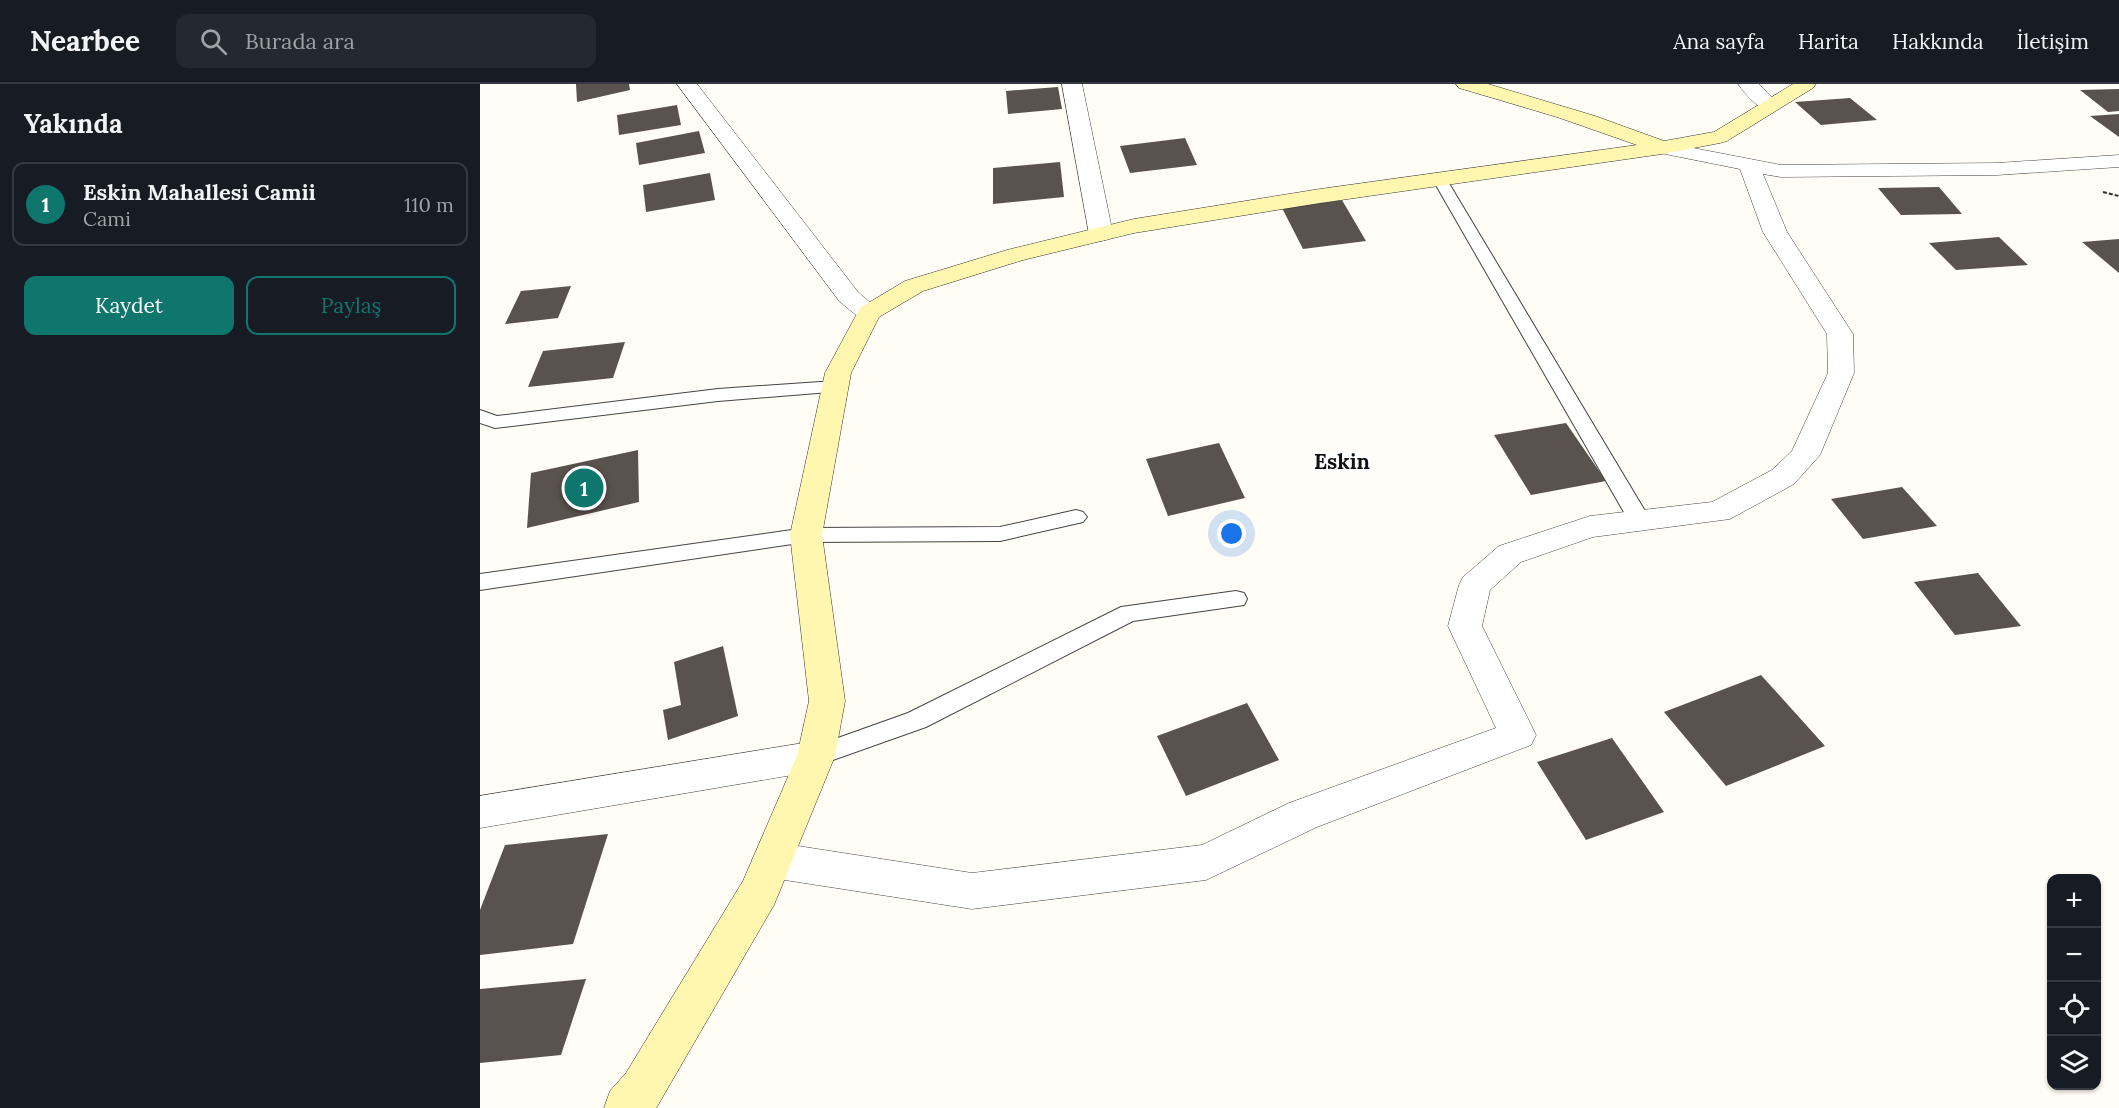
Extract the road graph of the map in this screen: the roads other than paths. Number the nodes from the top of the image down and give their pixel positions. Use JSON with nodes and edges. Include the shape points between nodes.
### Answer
{"nodes":[{"id":1,"x":687,"y":84,"type":"edge"},
{"id":2,"x":1072,"y":84,"type":"edge"},
{"id":3,"x":1748,"y":84,"type":"edge"},
{"id":4,"x":1806,"y":84,"type":"edge"},
{"id":5,"x":1474,"y":85,"type":"edge"},
{"id":6,"x":1770,"y":106,"type":"junction"},
{"id":7,"x":1662,"y":148,"type":"junction"},
{"id":8,"x":2119,"y":161,"type":"edge"},
{"id":9,"x":1749,"y":165,"type":"junction"},
{"id":10,"x":1440,"y":180,"type":"junction"},
{"id":11,"x":1101,"y":234,"type":"junction"},
{"id":12,"x":869,"y":313,"type":"junction"},
{"id":13,"x":836,"y":387,"type":"junction"},
{"id":14,"x":480,"y":416,"type":"edge"},
{"id":15,"x":1076,"y":517,"type":"dead end"},
{"id":16,"x":1640,"y":521,"type":"junction"},
{"id":17,"x":806,"y":535,"type":"junction"},
{"id":18,"x":480,"y":582,"type":"edge"},
{"id":19,"x":1236,"y":599,"type":"dead end"},
{"id":20,"x":816,"y":756,"type":"junction"},
{"id":21,"x":480,"y":812,"type":"edge"},
{"id":22,"x":772,"y":860,"type":"junction"},
{"id":23,"x":627,"y":1108,"type":"edge"}],
"edges":[{"from":1,"to":12,"type":"street","via":[[849,297]]},
{"from":2,"to":11,"type":"street"},
{"from":3,"to":6,"type":"street"},
{"from":4,"to":6,"type":"street"},
{"from":5,"to":7,"type":"street"},
{"from":6,"to":7,"type":"street","via":[[1720,137]]},
{"from":7,"to":9,"type":"street"},
{"from":7,"to":10,"type":"street"},
{"from":8,"to":9,"type":"street","via":[[1963,169],[1781,171]]},
{"from":9,"to":16,"type":"street","via":[[1775,232],[1840,334],[1841,373],[1805,455],[1783,477],[1719,512]]},
{"from":10,"to":11,"type":"street","via":[[1320,196]]},
{"from":10,"to":16,"type":"lane"},
{"from":11,"to":12,"type":"street","via":[[914,286]]},
{"from":12,"to":13,"type":"street","via":[[838,373]]},
{"from":13,"to":14,"type":"lane","via":[[718,395],[495,422]]},
{"from":13,"to":17,"type":"street"},
{"from":15,"to":17,"type":"lane","via":[[1000,534]]},
{"from":16,"to":22,"type":"street","via":[[1590,527],[1510,554],[1475,585],[1465,626],[1518,735],[1303,815],[1206,862],[972,891]]},
{"from":17,"to":18,"type":"lane"},
{"from":17,"to":20,"type":"street","via":[[827,700]]},
{"from":19,"to":20,"type":"lane","via":[[1129,614],[917,720]]},
{"from":20,"to":21,"type":"street"},
{"from":20,"to":22,"type":"street"},
{"from":22,"to":23,"type":"street","via":[[759,892]]}]}
